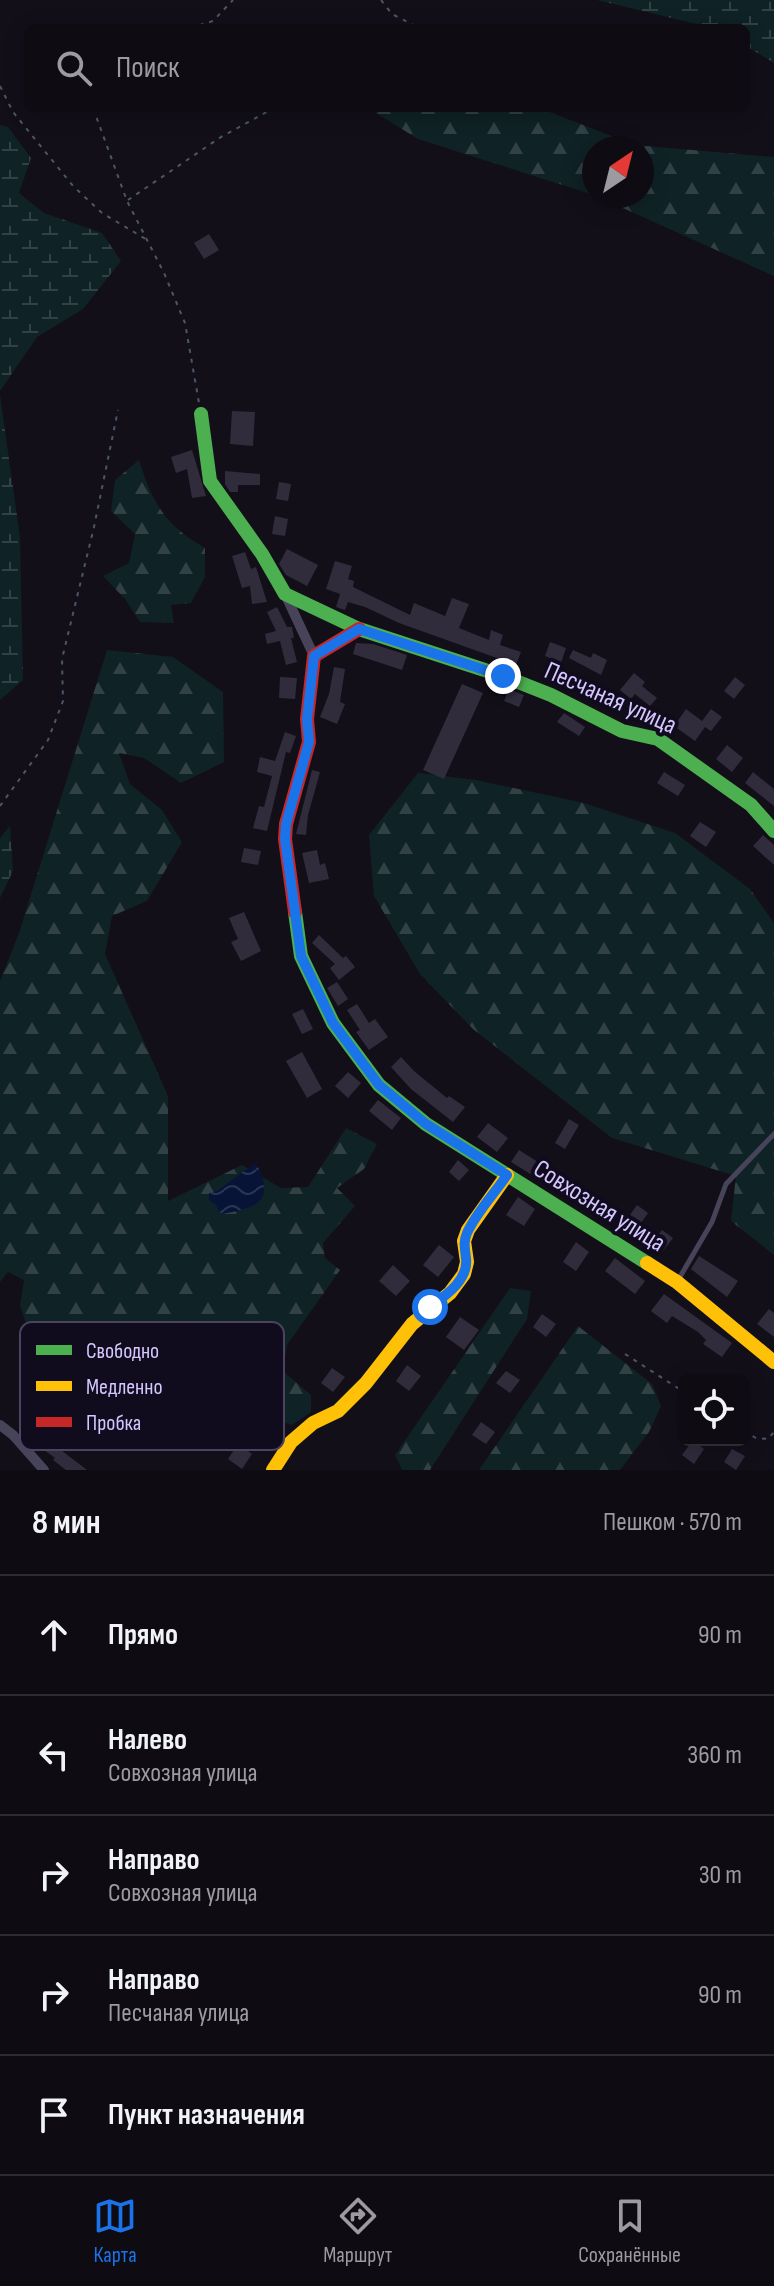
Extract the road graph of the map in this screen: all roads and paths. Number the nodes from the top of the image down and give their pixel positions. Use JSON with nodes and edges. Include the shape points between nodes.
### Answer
{"nodes":[{"id":1,"x":233,"y":0,"type":"edge"},
{"id":2,"x":381,"y":0,"type":"edge"},
{"id":3,"x":203,"y":24,"type":"edge"},
{"id":4,"x":411,"y":24,"type":"edge"},
{"id":5,"x":0,"y":86,"type":"edge"},
{"id":6,"x":96,"y":112,"type":"edge"},
{"id":7,"x":267,"y":112,"type":"edge"},
{"id":8,"x":127,"y":201,"type":"junction"},
{"id":9,"x":149,"y":241,"type":"junction"},
{"id":10,"x":118,"y":410,"type":"dead end"},
{"id":11,"x":201,"y":414,"type":"joint"},
{"id":12,"x":285,"y":594,"type":"junction"},
{"id":13,"x":359,"y":629,"type":"junction"},
{"id":14,"x":314,"y":656,"type":"junction"},
{"id":15,"x":0,"y":806,"type":"edge"},
{"id":16,"x":774,"y":831,"type":"edge"},
{"id":17,"x":774,"y":1134,"type":"edge"},
{"id":18,"x":507,"y":1175,"type":"junction"},
{"id":19,"x":677,"y":1282,"type":"junction"},
{"id":20,"x":625,"y":1354,"type":"dead end"},
{"id":21,"x":774,"y":1362,"type":"edge"},
{"id":22,"x":678,"y":1388,"type":"edge"},
{"id":23,"x":0,"y":1425,"type":"edge"},
{"id":24,"x":774,"y":1432,"type":"edge"},
{"id":25,"x":750,"y":1434,"type":"edge"},
{"id":26,"x":20,"y":1445,"type":"edge"},
{"id":27,"x":24,"y":1450,"type":"edge"},
{"id":28,"x":44,"y":1470,"type":"edge"},
{"id":29,"x":273,"y":1470,"type":"edge"}],
"edges":[{"from":1,"to":3,"type":"path"},
{"from":2,"to":4,"type":"path","via":[[392,14]]},
{"from":5,"to":9,"type":"path","via":[[13,112],[73,186],[102,213]]},
{"from":6,"to":8,"type":"path"},
{"from":7,"to":8,"type":"path"},
{"from":8,"to":9,"type":"path"},
{"from":9,"to":11,"type":"path","via":[[185,323]]},
{"from":10,"to":15,"type":"path","via":[[62,659],[63,701],[48,740]]},
{"from":11,"to":12,"type":"street","via":[[210,481]]},
{"from":12,"to":13,"type":"street","name":"Песчаная улица"},
{"from":12,"to":14,"type":"street"},
{"from":13,"to":14,"type":"street"},
{"from":13,"to":16,"type":"street","name":"Песчаная улица","via":[[503,676],[622,731],[658,739],[751,805]]},
{"from":14,"to":18,"type":"street","name":"Совхозная улица","via":[[309,742],[285,839],[301,956],[333,1023],[379,1085],[426,1124]]},
{"from":17,"to":19,"type":"lane","via":[[726,1184],[712,1222]]},
{"from":18,"to":19,"type":"street","name":"Совхозная улица"},
{"from":18,"to":29,"type":"street","via":[[468,1230],[464,1274],[450,1293],[412,1324],[338,1411],[291,1442]]},
{"from":19,"to":21,"type":"street","name":"Совхозная улица"},
{"from":20,"to":22,"type":"path"},
{"from":23,"to":26,"type":"street"},
{"from":24,"to":25,"type":"path","via":[[768,1439]]},
{"from":27,"to":28,"type":"street"}]}
